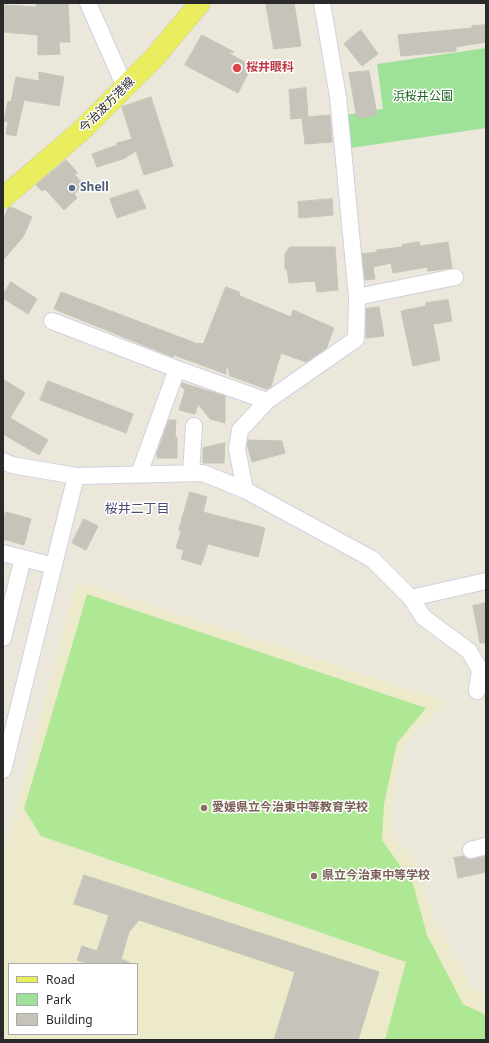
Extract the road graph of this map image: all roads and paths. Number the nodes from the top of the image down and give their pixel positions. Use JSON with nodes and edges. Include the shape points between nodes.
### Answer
{"nodes":[{"id":1,"x":88,"y":3,"type":"edge"},
{"id":2,"x":200,"y":3,"type":"edge"},
{"id":3,"x":322,"y":3,"type":"edge"},
{"id":4,"x":125,"y":87,"type":"junction"},
{"id":5,"x":3,"y":198,"type":"edge"},
{"id":6,"x":455,"y":277,"type":"dead end"},
{"id":7,"x":357,"y":297,"type":"junction"},
{"id":8,"x":52,"y":321,"type":"dead end"},
{"id":9,"x":177,"y":369,"type":"junction"},
{"id":10,"x":267,"y":402,"type":"junction"},
{"id":11,"x":194,"y":426,"type":"dead end"},
{"id":12,"x":3,"y":461,"type":"edge"},
{"id":13,"x":191,"y":473,"type":"junction"},
{"id":14,"x":139,"y":474,"type":"junction"},
{"id":15,"x":76,"y":476,"type":"junction"},
{"id":16,"x":245,"y":490,"type":"junction"},
{"id":17,"x":3,"y":552,"type":"edge"},
{"id":18,"x":23,"y":558,"type":"junction"},
{"id":19,"x":54,"y":566,"type":"junction"},
{"id":20,"x":486,"y":581,"type":"edge"},
{"id":21,"x":411,"y":598,"type":"junction"},
{"id":22,"x":3,"y":638,"type":"edge"},
{"id":23,"x":477,"y":691,"type":"dead end"},
{"id":24,"x":3,"y":770,"type":"edge"}],
"edges":[{"from":1,"to":4,"type":"street"},
{"from":2,"to":4,"type":"main road","name":"今治波方港線","via":[[154,58]]},
{"from":3,"to":7,"type":"street","via":[[338,97]]},
{"from":4,"to":5,"type":"main road","name":"今治波方港線","via":[[82,130]]},
{"from":6,"to":7,"type":"street"},
{"from":7,"to":10,"type":"street","via":[[356,339]]},
{"from":8,"to":9,"type":"street"},
{"from":9,"to":10,"type":"street"},
{"from":9,"to":14,"type":"street"},
{"from":10,"to":16,"type":"street","via":[[240,430],[237,449]]},
{"from":11,"to":13,"type":"street"},
{"from":12,"to":15,"type":"street","via":[[12,465]]},
{"from":13,"to":14,"type":"street"},
{"from":13,"to":16,"type":"street","via":[[203,473]]},
{"from":14,"to":15,"type":"street"},
{"from":15,"to":19,"type":"street"},
{"from":16,"to":21,"type":"street","via":[[372,558]]},
{"from":17,"to":18,"type":"street"},
{"from":18,"to":19,"type":"street"},
{"from":18,"to":22,"type":"street"},
{"from":19,"to":24,"type":"street"},
{"from":20,"to":21,"type":"street"},
{"from":21,"to":23,"type":"street","via":[[423,617],[469,651],[480,670]]}]}
